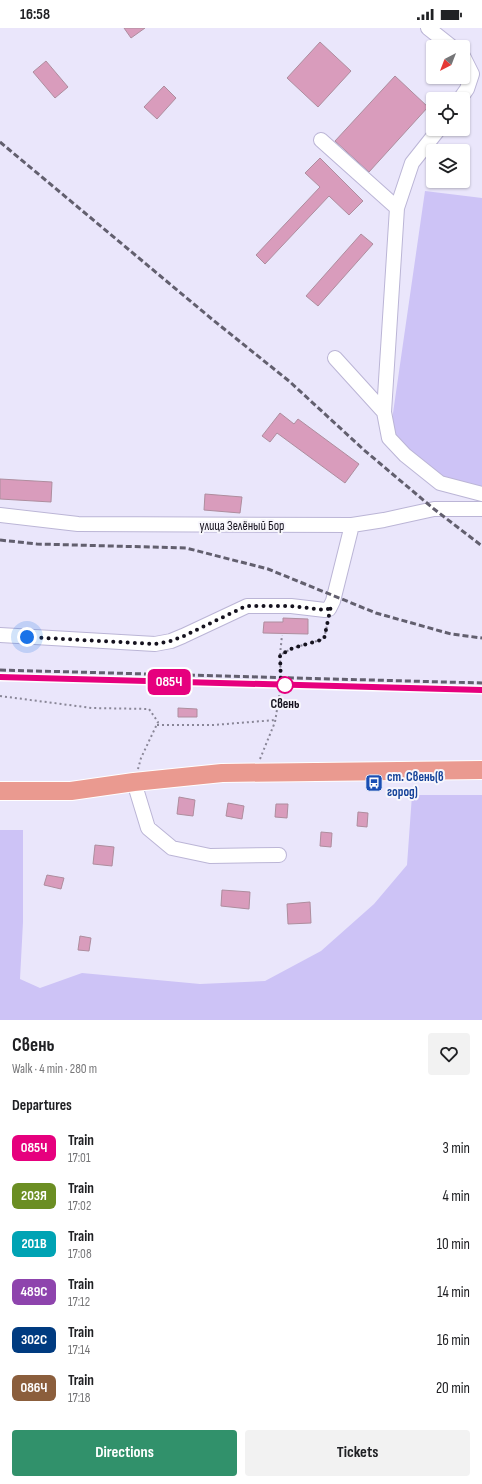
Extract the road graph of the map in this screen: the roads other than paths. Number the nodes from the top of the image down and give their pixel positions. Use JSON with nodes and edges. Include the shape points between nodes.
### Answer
{"nodes":[{"id":1,"x":428,"y":28,"type":"edge"},
{"id":2,"x":443,"y":40,"type":"edge"},
{"id":3,"x":470,"y":70,"type":"edge"},
{"id":4,"x":470,"y":80,"type":"edge"},
{"id":5,"x":433,"y":136,"type":"edge"},
{"id":6,"x":321,"y":140,"type":"dead end"},
{"id":7,"x":397,"y":208,"type":"junction"},
{"id":8,"x":335,"y":358,"type":"dead end"},
{"id":9,"x":384,"y":412,"type":"junction"},
{"id":10,"x":482,"y":494,"type":"edge"},
{"id":11,"x":482,"y":509,"type":"edge"},
{"id":12,"x":0,"y":515,"type":"edge"},
{"id":13,"x":352,"y":526,"type":"junction"},
{"id":14,"x":0,"y":635,"type":"edge"},
{"id":15,"x":482,"y":770,"type":"edge"},
{"id":16,"x":134,"y":782,"type":"junction"},
{"id":17,"x":0,"y":791,"type":"edge"},
{"id":18,"x":278,"y":855,"type":"dead end"}],
"edges":[{"from":1,"to":2,"type":"street"},
{"from":3,"to":4,"type":"street"},
{"from":5,"to":7,"type":"street","via":[[412,163]]},
{"from":6,"to":7,"type":"street"},
{"from":7,"to":9,"type":"street"},
{"from":8,"to":9,"type":"street"},
{"from":9,"to":10,"type":"street","via":[[389,438],[405,455],[440,483]]},
{"from":11,"to":13,"type":"street","name":"улица Зелёный Бор","via":[[434,509]]},
{"from":12,"to":13,"type":"street","name":"улица Зелёный Бор","via":[[78,524]]},
{"from":13,"to":14,"type":"street","via":[[331,606],[325,610],[291,606],[246,606],[184,636],[155,644]]},
{"from":15,"to":16,"type":"main road","via":[[222,773]]},
{"from":16,"to":17,"type":"main road","via":[[70,791]]},
{"from":16,"to":18,"type":"street","via":[[148,828],[172,848],[210,856]]}]}
